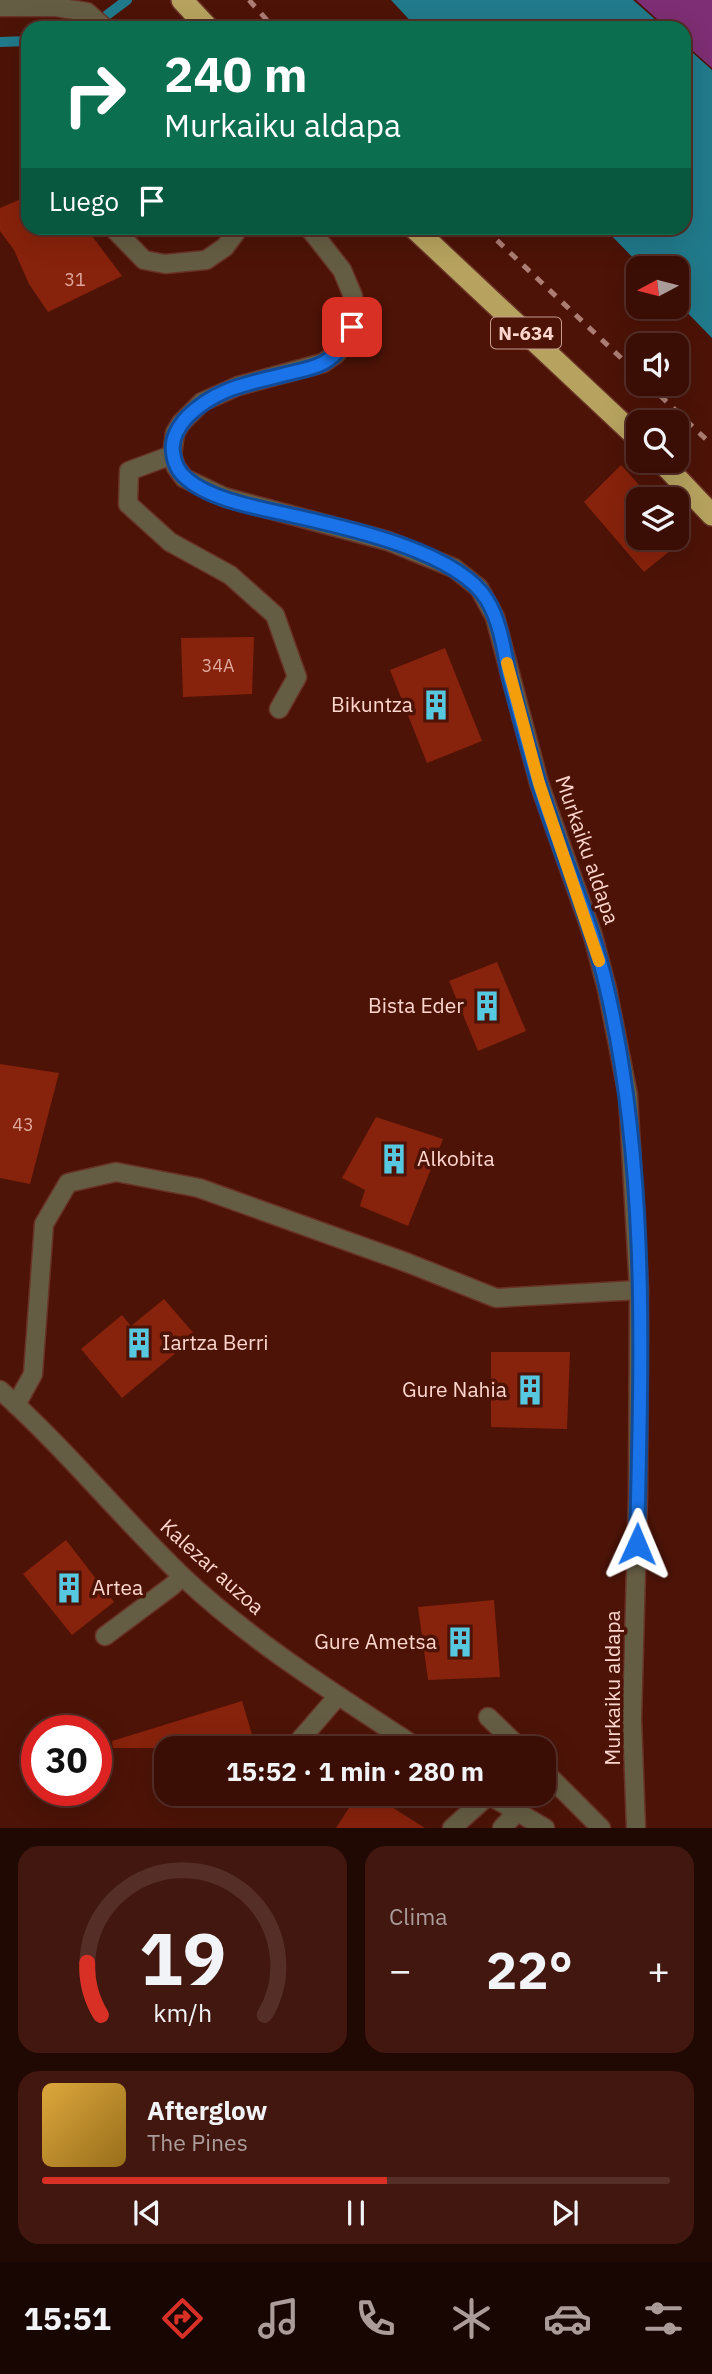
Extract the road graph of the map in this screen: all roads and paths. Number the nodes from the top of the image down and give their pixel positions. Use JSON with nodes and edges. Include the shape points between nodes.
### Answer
{"nodes":[{"id":1,"x":182,"y":0,"type":"edge"},
{"id":2,"x":0,"y":7,"type":"edge"},
{"id":3,"x":97,"y":21,"type":"edge"},
{"id":4,"x":202,"y":21,"type":"edge"},
{"id":5,"x":120,"y":235,"type":"edge"},
{"id":6,"x":234,"y":235,"type":"edge"},
{"id":7,"x":314,"y":235,"type":"edge"},
{"id":8,"x":421,"y":235,"type":"edge"},
{"id":9,"x":626,"y":427,"type":"edge"},
{"id":10,"x":173,"y":455,"type":"junction"},
{"id":11,"x":672,"y":473,"type":"edge"},
{"id":12,"x":712,"y":515,"type":"edge"},
{"id":13,"x":279,"y":709,"type":"dead end"},
{"id":14,"x":639,"y":1290,"type":"junction"},
{"id":15,"x":0,"y":1390,"type":"edge"},
{"id":16,"x":16,"y":1405,"type":"junction"},
{"id":17,"x":182,"y":1576,"type":"junction"},
{"id":18,"x":105,"y":1636,"type":"dead end"},
{"id":19,"x":338,"y":1696,"type":"junction"},
{"id":20,"x":488,"y":1717,"type":"dead end"},
{"id":21,"x":303,"y":1736,"type":"edge"},
{"id":22,"x":400,"y":1736,"type":"edge"},
{"id":23,"x":508,"y":1736,"type":"edge"},
{"id":24,"x":556,"y":1783,"type":"edge"},
{"id":25,"x":476,"y":1806,"type":"edge"},
{"id":26,"x":507,"y":1806,"type":"edge"},
{"id":27,"x":517,"y":1812,"type":"junction"},
{"id":28,"x":452,"y":1828,"type":"edge"},
{"id":29,"x":502,"y":1828,"type":"edge"},
{"id":30,"x":545,"y":1828,"type":"edge"},
{"id":31,"x":601,"y":1828,"type":"edge"},
{"id":32,"x":636,"y":1828,"type":"edge"}],
"edges":[{"from":1,"to":4,"type":"highway"},
{"from":2,"to":3,"type":"street","via":[[56,7],[87,12]]},
{"from":5,"to":6,"type":"street","via":[[144,260],[165,264],[206,260]]},
{"from":7,"to":10,"type":"street","via":[[342,270],[353,296],[352,327],[346,342],[323,363],[238,386],[202,402],[175,433]]},
{"from":8,"to":9,"type":"highway","number":"N-634"},
{"from":10,"to":13,"type":"street","via":[[129,471],[128,504],[170,542],[230,575],[275,615],[297,677]]},
{"from":10,"to":14,"type":"street","name":"Murkaiku aldapa","via":[[184,478],[195,485],[261,509],[388,541],[440,561],[468,577],[488,601],[539,783],[607,989],[628,1095]]},
{"from":11,"to":12,"type":"highway"},
{"from":14,"to":16,"type":"street","via":[[496,1298],[199,1188],[116,1172],[68,1183],[44,1224],[33,1374]]},
{"from":14,"to":32,"type":"street","name":"Murkaiku aldapa","via":[[632,1719]]},
{"from":15,"to":16,"type":"street","name":"Kalezar auzoa"},
{"from":16,"to":17,"type":"street","name":"Kalezar auzoa"},
{"from":17,"to":18,"type":"street"},
{"from":17,"to":19,"type":"street","name":"Kalezar auzoa","via":[[228,1616]]},
{"from":19,"to":21,"type":"street"},
{"from":19,"to":22,"type":"street","name":"Kalezar auzoa"},
{"from":20,"to":23,"type":"street"},
{"from":24,"to":31,"type":"street"},
{"from":25,"to":28,"type":"street"},
{"from":26,"to":27,"type":"street"},
{"from":27,"to":29,"type":"street"},
{"from":27,"to":30,"type":"street"}]}
